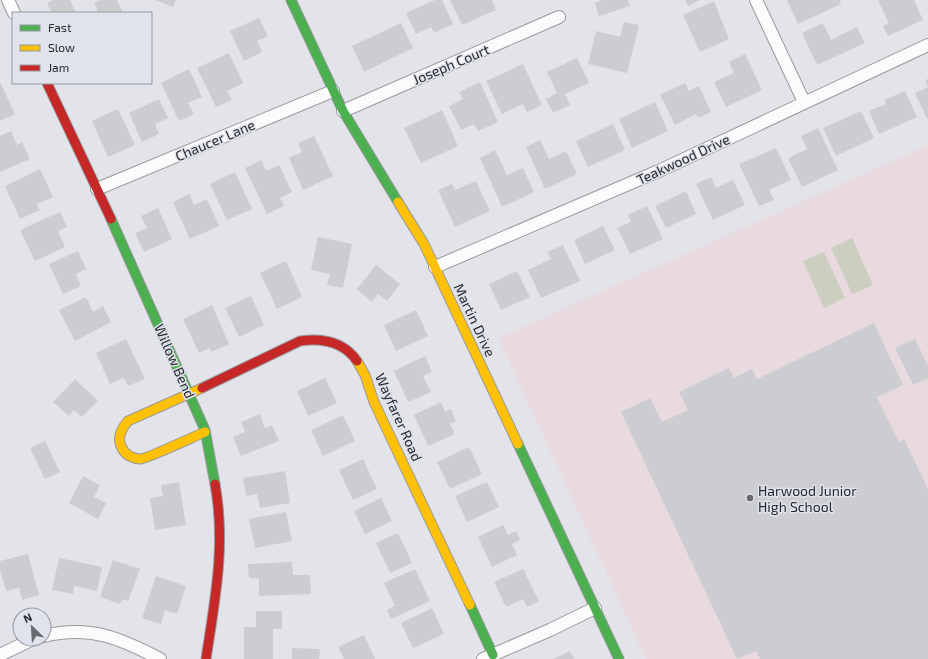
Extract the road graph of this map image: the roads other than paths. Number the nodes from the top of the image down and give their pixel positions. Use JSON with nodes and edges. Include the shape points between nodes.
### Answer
{"nodes":[{"id":1,"x":8,"y":0,"type":"edge"},
{"id":2,"x":291,"y":0,"type":"edge"},
{"id":3,"x":756,"y":0,"type":"edge"},
{"id":4,"x":14,"y":12,"type":"edge"},
{"id":5,"x":559,"y":17,"type":"dead end"},
{"id":6,"x":928,"y":45,"type":"edge"},
{"id":7,"x":47,"y":84,"type":"edge"},
{"id":8,"x":333,"y":91,"type":"junction"},
{"id":9,"x":804,"y":102,"type":"junction"},
{"id":10,"x":343,"y":111,"type":"junction"},
{"id":11,"x":97,"y":189,"type":"junction"},
{"id":12,"x":434,"y":267,"type":"junction"},
{"id":13,"x":190,"y":394,"type":"junction"},
{"id":14,"x":205,"y":432,"type":"junction"},
{"id":15,"x":595,"y":608,"type":"junction"},
{"id":16,"x":52,"y":634,"type":"edge"},
{"id":17,"x":16,"y":647,"type":"edge"},
{"id":18,"x":0,"y":655,"type":"edge"},
{"id":19,"x":488,"y":657,"type":"edge"},
{"id":20,"x":160,"y":659,"type":"edge"},
{"id":21,"x":206,"y":659,"type":"edge"},
{"id":22,"x":619,"y":659,"type":"edge"}],
"edges":[{"from":1,"to":4,"type":"street"},
{"from":2,"to":8,"type":"street","name":"Martin Drive"},
{"from":3,"to":9,"type":"street"},
{"from":5,"to":10,"type":"street","name":"Joseph Court"},
{"from":6,"to":9,"type":"street","name":"Teakwood Drive"},
{"from":7,"to":11,"type":"street","name":"Willow Bend"},
{"from":8,"to":10,"type":"street","name":"Martin Drive"},
{"from":8,"to":11,"type":"street","name":"Chaucer Lane"},
{"from":9,"to":12,"type":"street","name":"Teakwood Drive","via":[[661,170]]},
{"from":10,"to":12,"type":"street","name":"Martin Drive","via":[[424,244]]},
{"from":11,"to":13,"type":"street","name":"Willow Bend"},
{"from":12,"to":15,"type":"street","name":"Martin Drive"},
{"from":13,"to":14,"type":"street","name":"Willow Bend"},
{"from":13,"to":14,"type":"street","name":"Wayfarer Road","via":[[128,421],[119,435],[121,448],[128,456],[141,459]]},
{"from":13,"to":19,"type":"street","name":"Wayfarer Road","via":[[300,341],[326,340],[350,353],[360,365],[374,402]]},
{"from":14,"to":21,"type":"street","name":"Willow Bend","via":[[217,497],[220,542],[217,588]]},
{"from":15,"to":19,"type":"street"},
{"from":15,"to":22,"type":"street","name":"Martin Drive"},
{"from":16,"to":20,"type":"street","via":[[70,631],[95,632],[125,641]]},
{"from":17,"to":18,"type":"street"}]}
